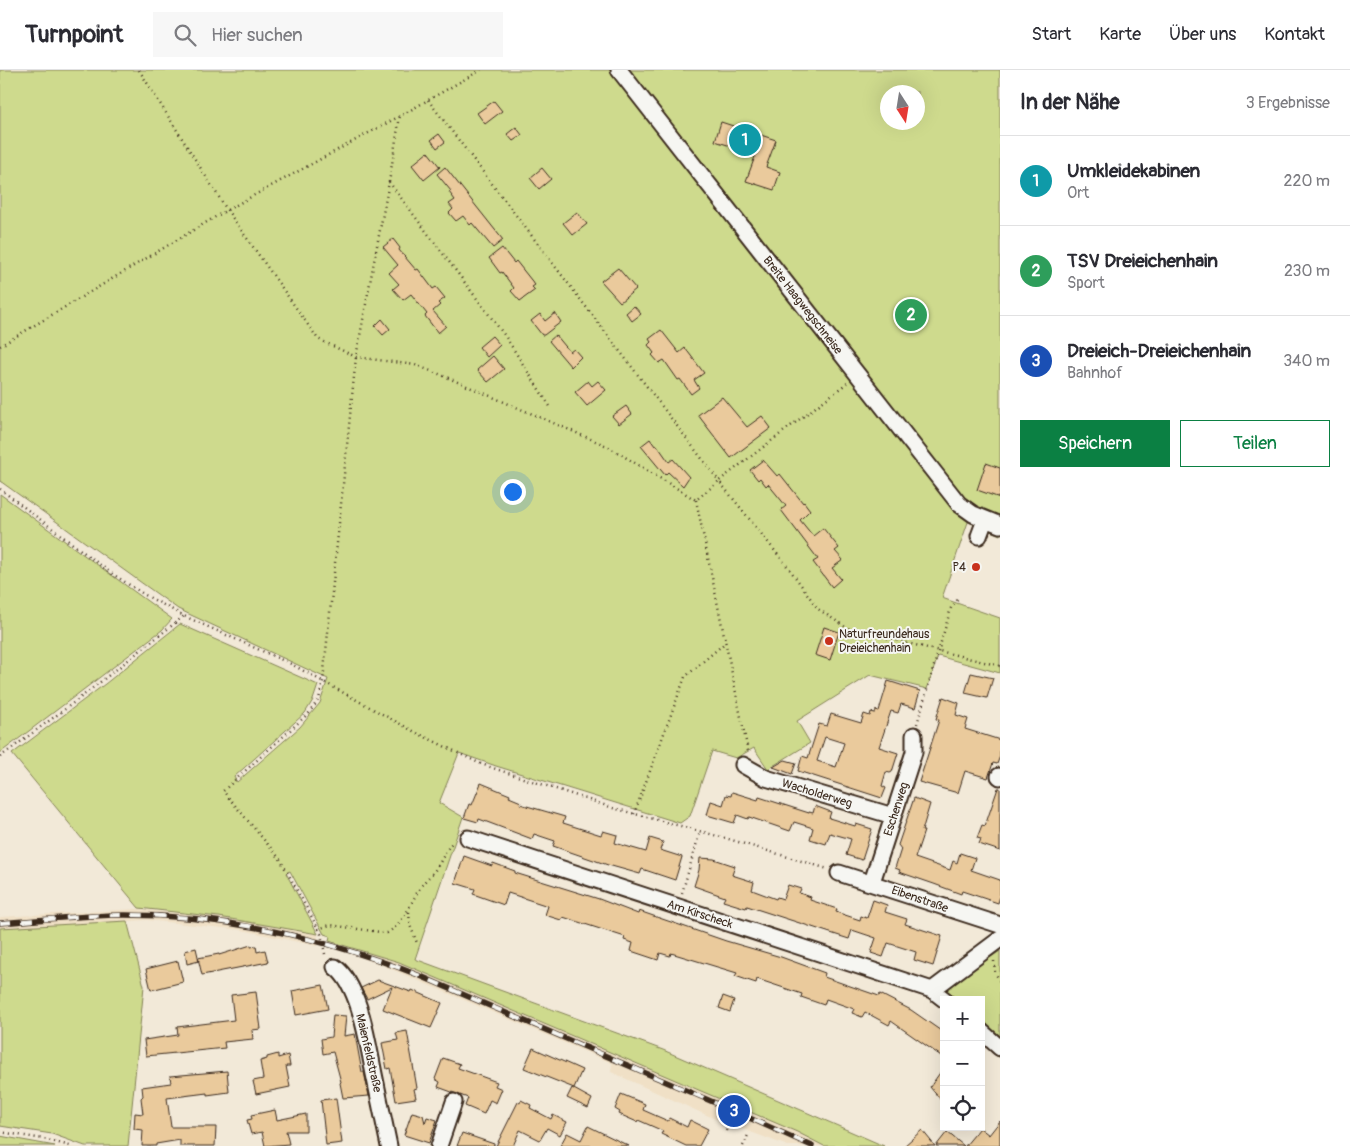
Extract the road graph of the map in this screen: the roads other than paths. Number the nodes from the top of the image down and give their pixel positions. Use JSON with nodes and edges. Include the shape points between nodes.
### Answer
{"nodes":[{"id":1,"x":619,"y":70,"type":"edge"},
{"id":2,"x":985,"y":520,"type":"junction"},
{"id":3,"x":1000,"y":525,"type":"edge"},
{"id":4,"x":979,"y":536,"type":"dead end"},
{"id":5,"x":914,"y":734,"type":"road end"},
{"id":6,"x":743,"y":765,"type":"road end"},
{"id":7,"x":893,"y":816,"type":"junction"},
{"id":8,"x":468,"y":838,"type":"road end"},
{"id":9,"x":839,"y":872,"type":"road end"},
{"id":10,"x":872,"y":882,"type":"junction"},
{"id":11,"x":1000,"y":926,"type":"edge"},
{"id":12,"x":996,"y":942,"type":"edge"},
{"id":13,"x":335,"y":967,"type":"dead end"},
{"id":14,"x":932,"y":990,"type":"junction"},
{"id":15,"x":940,"y":996,"type":"edge"},
{"id":16,"x":985,"y":1035,"type":"edge"},
{"id":17,"x":1000,"y":1048,"type":"edge"},
{"id":18,"x":454,"y":1102,"type":"dead end"},
{"id":19,"x":389,"y":1146,"type":"edge"},
{"id":20,"x":439,"y":1146,"type":"edge"}],
"edges":[{"from":1,"to":2,"type":"street","name":"Breite Haagwegschneise","via":[[959,504]]},
{"from":2,"to":3,"type":"street","name":"Breite Haagwegschneise"},
{"from":2,"to":4,"type":"street"},
{"from":5,"to":7,"type":"street","name":"Eschenweg","via":[[914,752]]},
{"from":6,"to":7,"type":"street","name":"Wacholderweg","via":[[766,778]]},
{"from":7,"to":10,"type":"street","name":"Eschenweg"},
{"from":8,"to":14,"type":"street","name":"Am Kirscheck"},
{"from":9,"to":10,"type":"street","name":"Eibenstraße"},
{"from":10,"to":11,"type":"street","name":"Eibenstraße"},
{"from":12,"to":14,"type":"street"},
{"from":13,"to":19,"type":"street","name":"Maienfeldstraße","via":[[353,994],[362,1016]]},
{"from":14,"to":15,"type":"street","name":"Am Kirscheck"},
{"from":16,"to":17,"type":"street"},
{"from":18,"to":20,"type":"street"}]}
